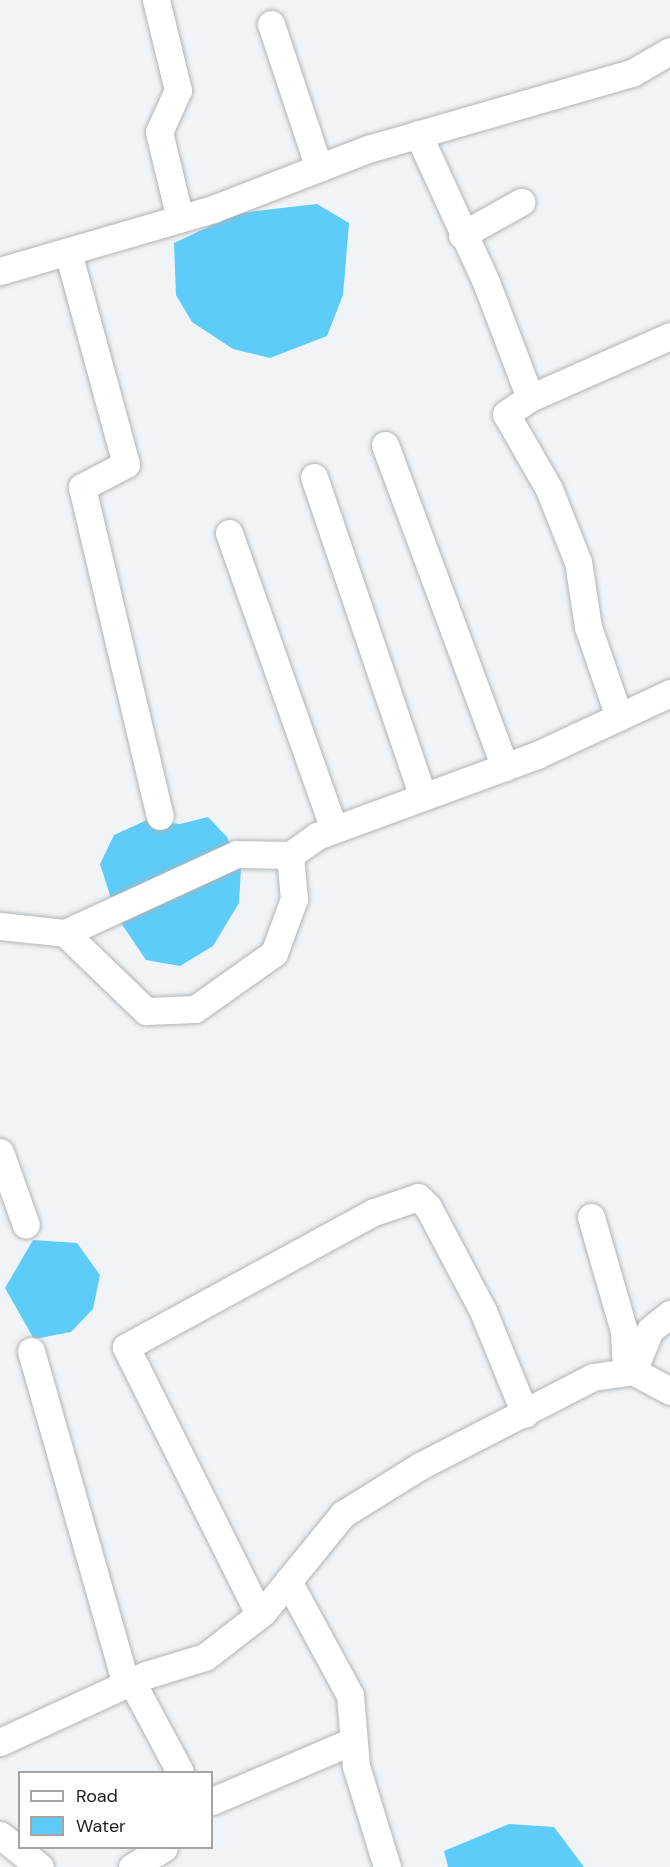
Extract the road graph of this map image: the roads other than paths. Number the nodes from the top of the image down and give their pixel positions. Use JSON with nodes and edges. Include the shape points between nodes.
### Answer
{"nodes":[{"id":1,"x":156,"y":0,"type":"edge"},
{"id":2,"x":272,"y":24,"type":"dead end"},
{"id":3,"x":670,"y":51,"type":"edge"},
{"id":4,"x":418,"y":134,"type":"junction"},
{"id":5,"x":319,"y":168,"type":"junction"},
{"id":6,"x":521,"y":202,"type":"dead end"},
{"id":7,"x":180,"y":219,"type":"junction"},
{"id":8,"x":462,"y":235,"type":"junction"},
{"id":9,"x":68,"y":252,"type":"junction"},
{"id":10,"x":0,"y":272,"type":"edge"},
{"id":11,"x":670,"y":336,"type":"edge"},
{"id":12,"x":530,"y":398,"type":"junction"},
{"id":13,"x":385,"y":445,"type":"dead end"},
{"id":14,"x":314,"y":477,"type":"dead end"},
{"id":15,"x":229,"y":533,"type":"dead end"},
{"id":16,"x":670,"y":693,"type":"edge"},
{"id":17,"x":619,"y":717,"type":"junction"},
{"id":18,"x":505,"y":767,"type":"junction"},
{"id":19,"x":423,"y":797,"type":"junction"},
{"id":20,"x":160,"y":816,"type":"dead end"},
{"id":21,"x":334,"y":829,"type":"junction"},
{"id":22,"x":290,"y":855,"type":"junction"},
{"id":23,"x":0,"y":926,"type":"edge"},
{"id":24,"x":64,"y":933,"type":"junction"},
{"id":25,"x":0,"y":1152,"type":"edge"},
{"id":26,"x":591,"y":1217,"type":"dead end"},
{"id":27,"x":26,"y":1225,"type":"dead end"},
{"id":28,"x":670,"y":1314,"type":"edge"},
{"id":29,"x":31,"y":1351,"type":"dead end"},
{"id":30,"x":630,"y":1371,"type":"junction"},
{"id":31,"x":670,"y":1391,"type":"edge"},
{"id":32,"x":525,"y":1414,"type":"junction"},
{"id":33,"x":288,"y":1581,"type":"junction"},
{"id":34,"x":259,"y":1614,"type":"junction"},
{"id":35,"x":129,"y":1683,"type":"junction"},
{"id":36,"x":353,"y":1741,"type":"junction"},
{"id":37,"x":0,"y":1742,"type":"edge"},
{"id":38,"x":179,"y":1771,"type":"edge"},
{"id":39,"x":213,"y":1801,"type":"edge"},
{"id":40,"x":0,"y":1835,"type":"edge"},
{"id":41,"x":162,"y":1849,"type":"edge"},
{"id":42,"x":40,"y":1867,"type":"edge"},
{"id":43,"x":132,"y":1867,"type":"edge"},
{"id":44,"x":387,"y":1867,"type":"edge"}],
"edges":[{"from":1,"to":7,"type":"street","via":[[178,90],[159,132]]},
{"from":2,"to":5,"type":"street"},
{"from":3,"to":4,"type":"street","via":[[632,72]]},
{"from":4,"to":5,"type":"street"},
{"from":4,"to":8,"type":"street"},
{"from":5,"to":7,"type":"street"},
{"from":6,"to":8,"type":"street"},
{"from":7,"to":9,"type":"street"},
{"from":8,"to":12,"type":"street"},
{"from":9,"to":10,"type":"street"},
{"from":9,"to":20,"type":"street","via":[[126,464],[82,487]]},
{"from":11,"to":12,"type":"street"},
{"from":12,"to":17,"type":"street","via":[[510,407],[508,421],[549,489],[578,562],[588,627]]},
{"from":13,"to":18,"type":"street"},
{"from":14,"to":19,"type":"street"},
{"from":15,"to":21,"type":"street"},
{"from":16,"to":17,"type":"street"},
{"from":17,"to":18,"type":"street"},
{"from":18,"to":19,"type":"street"},
{"from":19,"to":21,"type":"street"},
{"from":21,"to":22,"type":"street"},
{"from":22,"to":24,"type":"street","via":[[237,854]]},
{"from":22,"to":24,"type":"street","via":[[294,899],[274,953],[195,1009],[146,1011]]},
{"from":23,"to":24,"type":"street"},
{"from":25,"to":27,"type":"street"},
{"from":26,"to":30,"type":"street","via":[[624,1331]]},
{"from":28,"to":30,"type":"street","via":[[650,1330]]},
{"from":29,"to":35,"type":"street"},
{"from":30,"to":31,"type":"street"},
{"from":30,"to":32,"type":"street","via":[[593,1377]]},
{"from":32,"to":33,"type":"street","via":[[420,1466],[343,1514]]},
{"from":32,"to":34,"type":"street","via":[[483,1311],[428,1207],[418,1197],[381,1209],[126,1347]]},
{"from":33,"to":34,"type":"street"},
{"from":33,"to":36,"type":"street","via":[[350,1695]]},
{"from":34,"to":35,"type":"street","via":[[205,1657]]},
{"from":35,"to":37,"type":"street"},
{"from":35,"to":38,"type":"street"},
{"from":36,"to":39,"type":"street"},
{"from":36,"to":44,"type":"street"},
{"from":40,"to":42,"type":"street"},
{"from":41,"to":43,"type":"street"}]}
